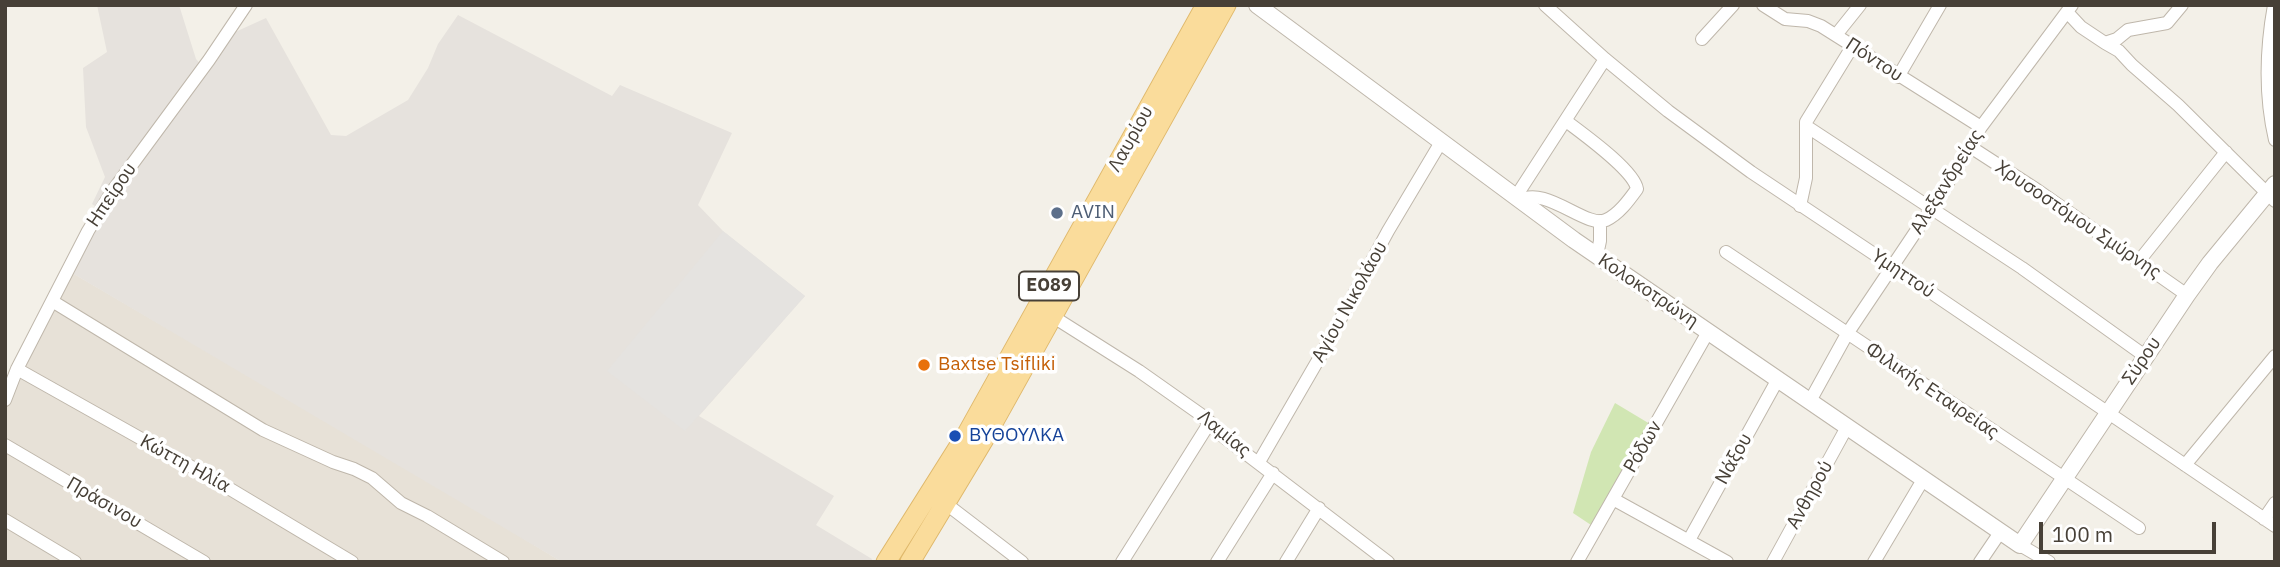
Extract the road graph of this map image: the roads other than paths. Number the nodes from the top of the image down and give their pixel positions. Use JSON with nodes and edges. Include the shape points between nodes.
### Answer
{"nodes":[{"id":1,"x":246,"y":5,"type":"edge"},
{"id":2,"x":1206,"y":5,"type":"edge"},
{"id":3,"x":1226,"y":5,"type":"edge"},
{"id":4,"x":1257,"y":5,"type":"edge"},
{"id":5,"x":1545,"y":5,"type":"edge"},
{"id":6,"x":1733,"y":5,"type":"edge"},
{"id":7,"x":1763,"y":5,"type":"edge"},
{"id":8,"x":1860,"y":5,"type":"edge"},
{"id":9,"x":1940,"y":5,"type":"edge"},
{"id":10,"x":2182,"y":5,"type":"edge"},
{"id":11,"x":2274,"y":5,"type":"edge"},
{"id":12,"x":2069,"y":9,"type":"edge"},
{"id":13,"x":1836,"y":35,"type":"junction"},
{"id":14,"x":1702,"y":39,"type":"dead end"},
{"id":15,"x":2105,"y":43,"type":"junction"},
{"id":16,"x":1852,"y":47,"type":"junction"},
{"id":17,"x":2271,"y":55,"type":"edge"},
{"id":18,"x":1605,"y":60,"type":"junction"},
{"id":19,"x":1898,"y":77,"type":"junction"},
{"id":20,"x":1566,"y":121,"type":"junction"},
{"id":21,"x":1806,"y":126,"type":"junction"},
{"id":22,"x":1981,"y":127,"type":"junction"},
{"id":23,"x":2275,"y":140,"type":"edge"},
{"id":24,"x":1441,"y":142,"type":"junction"},
{"id":25,"x":1969,"y":146,"type":"junction"},
{"id":26,"x":2225,"y":152,"type":"junction"},
{"id":27,"x":2272,"y":193,"type":"edge"},
{"id":28,"x":1517,"y":199,"type":"junction"},
{"id":29,"x":1800,"y":206,"type":"junction"},
{"id":30,"x":1931,"y":209,"type":"junction"},
{"id":31,"x":1600,"y":221,"type":"junction"},
{"id":32,"x":1726,"y":252,"type":"dead end"},
{"id":33,"x":1597,"y":256,"type":"junction"},
{"id":34,"x":2139,"y":261,"type":"junction"},
{"id":35,"x":1892,"y":266,"type":"junction"},
{"id":36,"x":2187,"y":295,"type":"junction"},
{"id":37,"x":51,"y":301,"type":"junction"},
{"id":38,"x":1052,"y":317,"type":"junction"},
{"id":39,"x":1708,"y":331,"type":"junction"},
{"id":40,"x":1847,"y":334,"type":"junction"},
{"id":41,"x":2145,"y":356,"type":"junction"},
{"id":42,"x":2275,"y":356,"type":"edge"},
{"id":43,"x":17,"y":369,"type":"junction"},
{"id":44,"x":1778,"y":379,"type":"junction"},
{"id":45,"x":5,"y":400,"type":"edge"},
{"id":46,"x":1810,"y":401,"type":"junction"},
{"id":47,"x":2107,"y":414,"type":"junction"},
{"id":48,"x":1210,"y":422,"type":"junction"},
{"id":49,"x":1847,"y":427,"type":"junction"},
{"id":50,"x":5,"y":445,"type":"edge"},
{"id":51,"x":1259,"y":462,"type":"junction"},
{"id":52,"x":2185,"y":465,"type":"junction"},
{"id":53,"x":1273,"y":473,"type":"junction"},
{"id":54,"x":1924,"y":478,"type":"junction"},
{"id":55,"x":2064,"y":479,"type":"junction"},
{"id":56,"x":1613,"y":499,"type":"junction"},
{"id":57,"x":2275,"y":502,"type":"edge"},
{"id":58,"x":945,"y":503,"type":"junction"},
{"id":59,"x":1319,"y":508,"type":"junction"},
{"id":60,"x":5,"y":520,"type":"edge"},
{"id":61,"x":2269,"y":523,"type":"edge"},
{"id":62,"x":2138,"y":528,"type":"dead end"},
{"id":63,"x":2001,"y":531,"type":"junction"},
{"id":64,"x":1689,"y":540,"type":"junction"},
{"id":65,"x":2020,"y":545,"type":"junction"},
{"id":66,"x":1370,"y":556,"type":"edge"},
{"id":67,"x":75,"y":562,"type":"edge"},
{"id":68,"x":204,"y":562,"type":"edge"},
{"id":69,"x":352,"y":562,"type":"edge"},
{"id":70,"x":503,"y":562,"type":"edge"},
{"id":71,"x":886,"y":562,"type":"edge"},
{"id":72,"x":911,"y":562,"type":"edge"},
{"id":73,"x":1022,"y":562,"type":"edge"},
{"id":74,"x":1122,"y":562,"type":"edge"},
{"id":75,"x":1217,"y":562,"type":"edge"},
{"id":76,"x":1286,"y":562,"type":"edge"},
{"id":77,"x":1388,"y":562,"type":"edge"},
{"id":78,"x":1577,"y":562,"type":"edge"},
{"id":79,"x":1727,"y":562,"type":"edge"},
{"id":80,"x":1773,"y":562,"type":"edge"},
{"id":81,"x":1874,"y":562,"type":"edge"},
{"id":82,"x":1980,"y":562,"type":"edge"},
{"id":83,"x":2049,"y":562,"type":"edge"}],
"edges":[{"from":1,"to":37,"type":"street","name":"Ηπείρου","via":[[111,193]]},
{"from":2,"to":71,"type":"main road","name":"Λαυρίου","number":"ΕΟ89","via":[[968,432]]},
{"from":3,"to":38,"type":"main road","name":"Λαυρίου","number":"ΕΟ89"},
{"from":4,"to":24,"type":"street","name":"Κολοκοτρώνη"},
{"from":5,"to":18,"type":"street","name":"Υμηττού"},
{"from":6,"to":14,"type":"street"},
{"from":7,"to":13,"type":"street","name":"Πόντου","via":[[1785,19],[1813,22]]},
{"from":8,"to":13,"type":"street"},
{"from":9,"to":19,"type":"street"},
{"from":10,"to":15,"type":"street","via":[[2167,23],[2128,30]]},
{"from":11,"to":17,"type":"street","via":[[2268,38]]},
{"from":12,"to":15,"type":"street","via":[[2081,27]]},
{"from":12,"to":22,"type":"street","name":"Αλεξανδρείας"},
{"from":13,"to":16,"type":"street","name":"Πόντου"},
{"from":15,"to":26,"type":"street"},
{"from":16,"to":19,"type":"street","name":"Πόντου"},
{"from":16,"to":21,"type":"street"},
{"from":17,"to":23,"type":"street"},
{"from":18,"to":20,"type":"street"},
{"from":18,"to":29,"type":"street","name":"Υμηττού"},
{"from":19,"to":22,"type":"street","name":"Πόντου"},
{"from":20,"to":28,"type":"street"},
{"from":20,"to":31,"type":"street","via":[[1636,182],[1637,189],[1626,204]]},
{"from":21,"to":29,"type":"street"},
{"from":21,"to":30,"type":"street"},
{"from":22,"to":25,"type":"street","name":"Αλεξανδρείας"},
{"from":24,"to":28,"type":"street","name":"Κολοκοτρώνη"},
{"from":24,"to":51,"type":"street","name":"Αγίου Νικολάου"},
{"from":25,"to":30,"type":"street","name":"Αλεξανδρείας"},
{"from":25,"to":34,"type":"street","name":"Χρυσοστόμου Σμύρνης"},
{"from":26,"to":27,"type":"street","via":[[2255,184]]},
{"from":26,"to":34,"type":"street"},
{"from":27,"to":36,"type":"street","name":"Σύρου"},
{"from":28,"to":31,"type":"street","via":[[1534,197]]},
{"from":28,"to":33,"type":"street","name":"Κολοκοτρώνη"},
{"from":29,"to":35,"type":"street","name":"Υμηττού"},
{"from":30,"to":35,"type":"street","name":"Αλεξανδρείας"},
{"from":30,"to":41,"type":"street"},
{"from":31,"to":33,"type":"street"},
{"from":32,"to":40,"type":"street","name":"Φιλικής Εταιρείας"},
{"from":33,"to":39,"type":"street","name":"Κολοκοτρώνη"},
{"from":34,"to":36,"type":"street","name":"Χρυσοστόμου Σμύρνης"},
{"from":35,"to":40,"type":"street","name":"Αλεξανδρείας"},
{"from":35,"to":47,"type":"street","name":"Υμηττού"},
{"from":36,"to":41,"type":"street","name":"Σύρου"},
{"from":37,"to":43,"type":"street","name":"Ηπείρου"},
{"from":37,"to":70,"type":"street","via":[[263,429],[372,478],[401,503]]},
{"from":38,"to":48,"type":"street","name":"Λαμίας"},
{"from":38,"to":58,"type":"main road","name":"Λαυρίου","number":"ΕΟ89"},
{"from":39,"to":44,"type":"street","name":"Κολοκοτρώνη"},
{"from":39,"to":56,"type":"street","name":"Ρόδων"},
{"from":40,"to":46,"type":"street","name":"Αλεξανδρείας"},
{"from":40,"to":55,"type":"street","name":"Φιλικής Εταιρείας"},
{"from":41,"to":47,"type":"street","name":"Σύρου"},
{"from":42,"to":52,"type":"street"},
{"from":43,"to":45,"type":"street","name":"Ηπείρου"},
{"from":43,"to":69,"type":"street","name":"Κώττη Ηλία"},
{"from":44,"to":46,"type":"street","name":"Κολοκοτρώνη"},
{"from":44,"to":64,"type":"street","name":"Νάξου"},
{"from":46,"to":49,"type":"street","name":"Κολοκοτρώνη"},
{"from":47,"to":52,"type":"street","name":"Υμηττού"},
{"from":47,"to":55,"type":"street","name":"Σύρου"},
{"from":48,"to":51,"type":"street","name":"Λαμίας"},
{"from":48,"to":74,"type":"street"},
{"from":49,"to":54,"type":"street","name":"Κολοκοτρώνη"},
{"from":49,"to":80,"type":"street","name":"Ανθηρού"},
{"from":50,"to":68,"type":"street","name":"Πράσινου"},
{"from":51,"to":53,"type":"street","name":"Λαμίας"},
{"from":52,"to":61,"type":"street","name":"Υμηττού"},
{"from":53,"to":59,"type":"street","name":"Λαμίας"},
{"from":53,"to":75,"type":"street"},
{"from":54,"to":63,"type":"street","name":"Κολοκοτρώνη"},
{"from":54,"to":81,"type":"street"},
{"from":55,"to":62,"type":"street","name":"Φιλικής Εταιρείας"},
{"from":55,"to":65,"type":"street","name":"Σύρου"},
{"from":56,"to":64,"type":"street"},
{"from":56,"to":78,"type":"street","name":"Ρόδων"},
{"from":57,"to":61,"type":"street"},
{"from":58,"to":72,"type":"main road","name":"Λαυρίου","number":"ΕΟ89"},
{"from":58,"to":73,"type":"street"},
{"from":59,"to":66,"type":"street","name":"Λαμίας"},
{"from":59,"to":76,"type":"street"},
{"from":60,"to":67,"type":"street"},
{"from":63,"to":65,"type":"street","name":"Κολοκοτρώνη"},
{"from":63,"to":82,"type":"street"},
{"from":64,"to":79,"type":"street"},
{"from":65,"to":83,"type":"street","name":"Κολοκοτρώνη"},
{"from":66,"to":77,"type":"street","name":"Λαμίας"}]}
